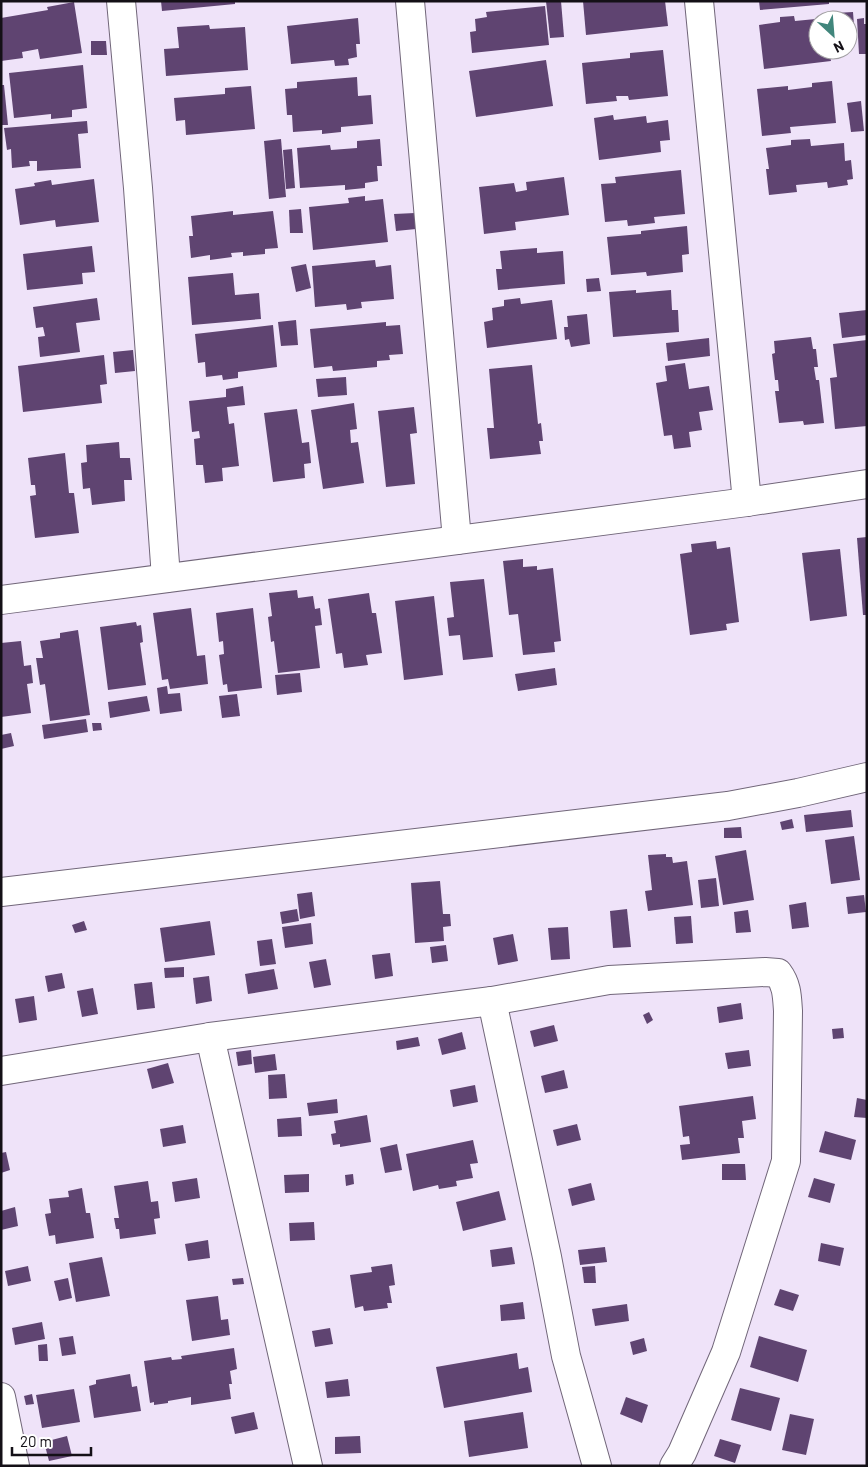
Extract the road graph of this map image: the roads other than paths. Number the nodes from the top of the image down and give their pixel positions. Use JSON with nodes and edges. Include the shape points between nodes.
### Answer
{"nodes":[{"id":1,"x":121,"y":1,"type":"edge"},
{"id":2,"x":410,"y":1,"type":"edge"},
{"id":3,"x":699,"y":1,"type":"edge"},
{"id":4,"x":867,"y":484,"type":"edge"},
{"id":5,"x":746,"y":502,"type":"junction"},
{"id":6,"x":457,"y":540,"type":"junction"},
{"id":7,"x":166,"y":578,"type":"junction"},
{"id":8,"x":1,"y":600,"type":"edge"},
{"id":9,"x":867,"y":777,"type":"edge"},
{"id":10,"x":1,"y":892,"type":"edge"},
{"id":11,"x":492,"y":1001,"type":"junction"},
{"id":12,"x":210,"y":1037,"type":"junction"},
{"id":13,"x":1,"y":1070,"type":"edge"},
{"id":14,"x":1,"y":1397,"type":"edge"},
{"id":15,"x":15,"y":1466,"type":"edge"},
{"id":16,"x":308,"y":1466,"type":"edge"},
{"id":17,"x":597,"y":1466,"type":"edge"},
{"id":18,"x":674,"y":1466,"type":"edge"}],
"edges":[{"from":1,"to":7,"type":"street"},
{"from":2,"to":6,"type":"street"},
{"from":3,"to":5,"type":"street"},
{"from":4,"to":5,"type":"street"},
{"from":5,"to":6,"type":"street"},
{"from":6,"to":7,"type":"street"},
{"from":7,"to":8,"type":"street"},
{"from":9,"to":10,"type":"street","via":[[728,806]]},
{"from":11,"to":12,"type":"street"},
{"from":11,"to":17,"type":"street","via":[[566,1356]]},
{"from":11,"to":18,"type":"street","via":[[609,980],[765,972],[778,973],[784,982],[788,1011],[786,1161],[726,1352]]},
{"from":12,"to":13,"type":"street"},
{"from":12,"to":16,"type":"street"},
{"from":14,"to":15,"type":"street"}]}
